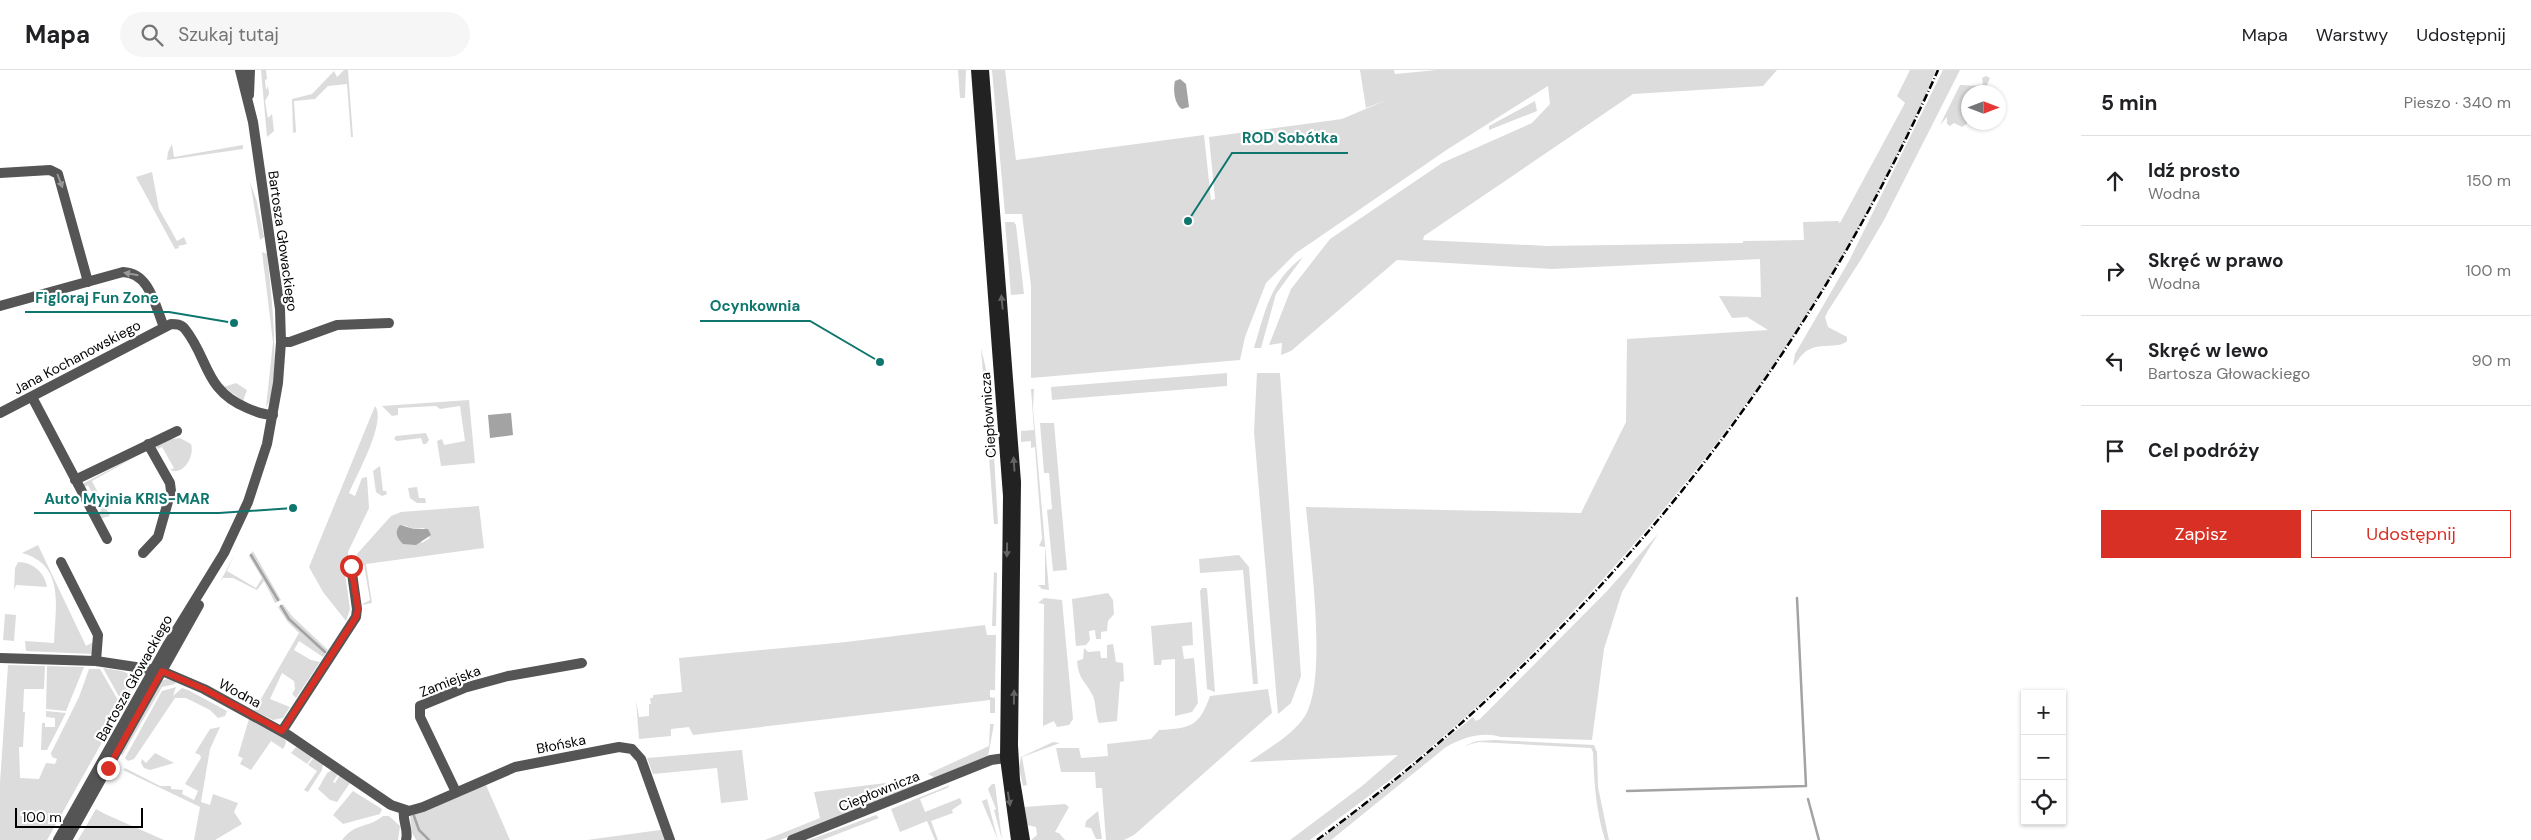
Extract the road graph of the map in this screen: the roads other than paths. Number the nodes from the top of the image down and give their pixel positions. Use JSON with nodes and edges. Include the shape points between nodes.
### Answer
{"nodes":[{"id":1,"x":240,"y":70,"type":"edge"},
{"id":2,"x":250,"y":70,"type":"edge"},
{"id":3,"x":976,"y":70,"type":"edge"},
{"id":4,"x":984,"y":70,"type":"edge"},
{"id":5,"x":248,"y":99,"type":"junction"},
{"id":6,"x":0,"y":173,"type":"edge"},
{"id":7,"x":88,"y":282,"type":"junction"},
{"id":8,"x":0,"y":306,"type":"edge"},
{"id":9,"x":389,"y":323,"type":"dead end"},
{"id":10,"x":164,"y":327,"type":"junction"},
{"id":11,"x":281,"y":342,"type":"junction"},
{"id":12,"x":32,"y":397,"type":"junction"},
{"id":13,"x":0,"y":413,"type":"edge"},
{"id":14,"x":273,"y":415,"type":"junction"},
{"id":15,"x":177,"y":431,"type":"dead end"},
{"id":16,"x":148,"y":444,"type":"junction"},
{"id":17,"x":75,"y":480,"type":"junction"},
{"id":18,"x":106,"y":539,"type":"dead end"},
{"id":19,"x":143,"y":553,"type":"dead end"},
{"id":20,"x":61,"y":562,"type":"dead end"},
{"id":21,"x":351,"y":566,"type":"dead end"},
{"id":22,"x":0,"y":658,"type":"edge"},
{"id":23,"x":96,"y":661,"type":"junction"},
{"id":24,"x":582,"y":663,"type":"dead end"},
{"id":25,"x":158,"y":670,"type":"junction"},
{"id":26,"x":282,"y":731,"type":"junction"},
{"id":27,"x":1013,"y":745,"type":"junction"},
{"id":28,"x":1005,"y":758,"type":"junction"},
{"id":29,"x":1014,"y":764,"type":"junction"},
{"id":30,"x":456,"y":792,"type":"junction"},
{"id":31,"x":404,"y":810,"type":"junction"},
{"id":32,"x":58,"y":840,"type":"edge"},
{"id":33,"x":66,"y":840,"type":"edge"},
{"id":34,"x":406,"y":840,"type":"edge"},
{"id":35,"x":670,"y":840,"type":"edge"},
{"id":36,"x":792,"y":840,"type":"edge"},
{"id":37,"x":1016,"y":840,"type":"edge"},
{"id":38,"x":1025,"y":840,"type":"edge"}],
"edges":[{"from":1,"to":5,"type":"street","name":"Bartosza Głowackiego"},
{"from":2,"to":5,"type":"street","name":"Bartosza Głowackiego"},
{"from":3,"to":28,"type":"main road","name":"Ciepłownicza","one_way":true,"via":[[1008,496]]},
{"from":27,"to":4,"type":"main road","name":"Ciepłownicza","one_way":true,"via":[[1016,482]]},
{"from":5,"to":11,"type":"street","name":"Bartosza Głowackiego","via":[[278,287]]},
{"from":6,"to":7,"type":"street","one_way":true,"via":[[50,170],[58,174]]},
{"from":7,"to":8,"type":"street"},
{"from":10,"to":7,"type":"street","one_way":true,"via":[[146,284],[136,273],[123,272]]},
{"from":9,"to":11,"type":"street","via":[[337,325],[290,342]]},
{"from":10,"to":12,"type":"street","name":"Jana Kochanowskiego"},
{"from":10,"to":14,"type":"street","via":[[176,324],[185,329],[208,373],[228,398],[251,410]]},
{"from":11,"to":14,"type":"street","name":"Bartosza Głowackiego"},
{"from":12,"to":13,"type":"street","name":"Jana Kochanowskiego"},
{"from":12,"to":17,"type":"street"},
{"from":14,"to":25,"type":"street","name":"Bartosza Głowackiego","via":[[248,502]]},
{"from":15,"to":16,"type":"street"},
{"from":16,"to":17,"type":"street"},
{"from":16,"to":19,"type":"street","via":[[170,483],[171,491],[158,537]]},
{"from":17,"to":18,"type":"street"},
{"from":20,"to":23,"type":"street","via":[[98,635]]},
{"from":21,"to":26,"type":"street","via":[[358,609],[356,617]]},
{"from":22,"to":23,"type":"street","name":"Wodna"},
{"from":23,"to":25,"type":"street","name":"Wodna"},
{"from":24,"to":30,"type":"street","name":"Zamiejska","via":[[508,676],[464,688],[420,706],[420,717]]},
{"from":25,"to":26,"type":"street","name":"Wodna","via":[[204,689]]},
{"from":25,"to":32,"type":"street","name":"Bartosza Głowackiego"},
{"from":25,"to":33,"type":"street","name":"Bartosza Głowackiego"},
{"from":26,"to":31,"type":"street","name":"Wodna","via":[[378,798]]},
{"from":27,"to":28,"type":"street"},
{"from":27,"to":29,"type":"main road","name":"Ciepłownicza"},
{"from":28,"to":29,"type":"street"},
{"from":28,"to":36,"type":"street","name":"Ciepłownicza","via":[[991,760]]},
{"from":28,"to":37,"type":"main road","name":"Ciepłownicza","one_way":true},
{"from":29,"to":38,"type":"main road","name":"Ciepłownicza"},
{"from":30,"to":31,"type":"street","name":"Błońska","via":[[416,810]]},
{"from":30,"to":35,"type":"street","name":"Błońska","via":[[521,765],[620,747],[630,748],[641,759]]},
{"from":31,"to":34,"type":"street","via":[[408,831]]}]}
